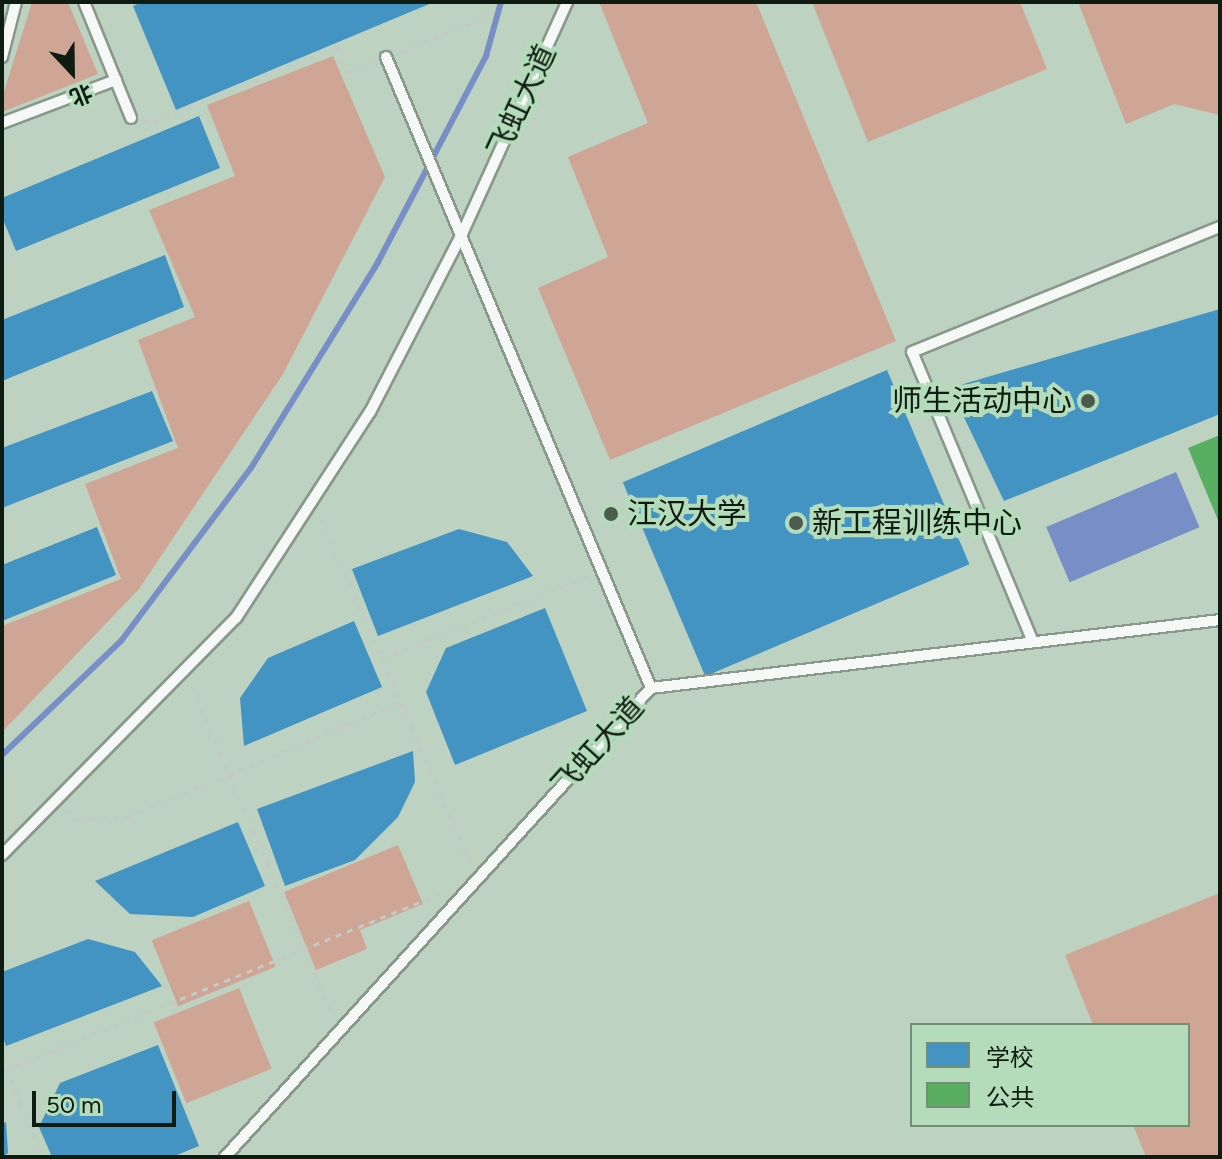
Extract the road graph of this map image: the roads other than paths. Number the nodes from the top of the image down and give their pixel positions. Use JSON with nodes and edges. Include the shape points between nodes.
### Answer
{"nodes":[{"id":1,"x":16,"y":2,"type":"edge"},
{"id":2,"x":84,"y":2,"type":"edge"},
{"id":3,"x":567,"y":2,"type":"edge"},
{"id":4,"x":2,"y":57,"type":"edge"},
{"id":5,"x":386,"y":57,"type":"road end"},
{"id":6,"x":116,"y":80,"type":"junction"},
{"id":7,"x":131,"y":118,"type":"road end"},
{"id":8,"x":2,"y":123,"type":"edge"},
{"id":9,"x":1220,"y":227,"type":"edge"},
{"id":10,"x":462,"y":234,"type":"junction"},
{"id":11,"x":1220,"y":620,"type":"edge"},
{"id":12,"x":1033,"y":642,"type":"junction"},
{"id":13,"x":651,"y":688,"type":"junction"},
{"id":14,"x":2,"y":855,"type":"edge"},
{"id":15,"x":225,"y":1157,"type":"edge"}],
"edges":[{"from":1,"to":4,"type":"lane"},
{"from":2,"to":6,"type":"lane"},
{"from":3,"to":10,"type":"lane","name":"飞虹大道"},
{"from":5,"to":10,"type":"lane"},
{"from":6,"to":7,"type":"lane"},
{"from":6,"to":8,"type":"lane"},
{"from":9,"to":12,"type":"lane","via":[[912,352]]},
{"from":10,"to":13,"type":"lane"},
{"from":10,"to":14,"type":"lane","name":"飞虹大道","via":[[370,412],[236,618]]},
{"from":11,"to":12,"type":"lane","name":"飞虹大道"},
{"from":12,"to":13,"type":"lane","name":"飞虹大道"},
{"from":13,"to":15,"type":"lane","name":"飞虹大道"}]}
